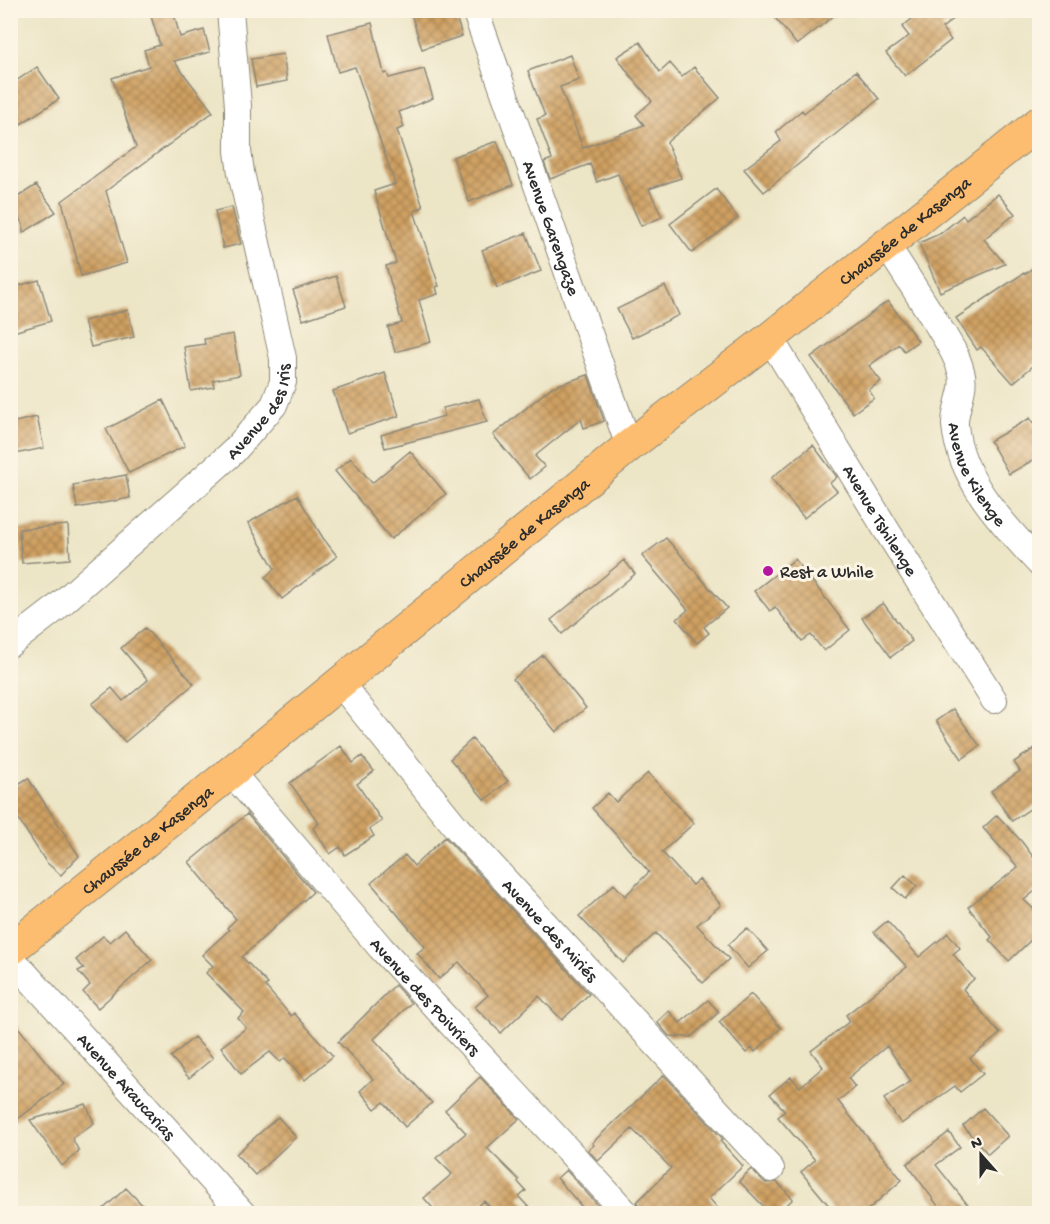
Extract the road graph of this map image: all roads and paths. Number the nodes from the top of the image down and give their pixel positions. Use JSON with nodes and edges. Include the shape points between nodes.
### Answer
{"nodes":[{"id":1,"x":230,"y":10,"type":"edge"},
{"id":2,"x":476,"y":10,"type":"edge"},
{"id":3,"x":1037,"y":129,"type":"edge"},
{"id":4,"x":887,"y":246,"type":"junction"},
{"id":5,"x":770,"y":338,"type":"junction"},
{"id":6,"x":629,"y":446,"type":"junction"},
{"id":7,"x":1040,"y":564,"type":"edge"},
{"id":8,"x":10,"y":644,"type":"edge"},
{"id":9,"x":339,"y":682,"type":"junction"},
{"id":10,"x":994,"y":700,"type":"dead end"},
{"id":11,"x":231,"y":772,"type":"junction"},
{"id":12,"x":10,"y":950,"type":"edge"},
{"id":13,"x":10,"y":957,"type":"edge"},
{"id":14,"x":771,"y":1169,"type":"dead end"},
{"id":15,"x":243,"y":1214,"type":"edge"},
{"id":16,"x":627,"y":1214,"type":"edge"}],
"edges":[{"from":1,"to":8,"type":"street","name":"Avenue des Iris","via":[[238,151],[283,358],[285,374],[281,388],[274,405],[233,452]]},
{"from":2,"to":6,"type":"street","name":"Avenue Garengaze"},
{"from":3,"to":4,"type":"main road","name":"Chaussée de Kasenga"},
{"from":4,"to":5,"type":"main road","name":"Chaussée de Kasenga"},
{"from":4,"to":7,"type":"street","name":"Avenue Kilenge","via":[[960,366],[962,392],[956,428],[977,488]]},
{"from":5,"to":6,"type":"main road","name":"Chaussée de Kasenga"},
{"from":5,"to":10,"type":"street","name":"Avenue Tshilenge"},
{"from":6,"to":9,"type":"main road","name":"Chaussée de Kasenga"},
{"from":9,"to":11,"type":"main road","name":"Chaussée de Kasenga"},
{"from":9,"to":14,"type":"street","name":"Avenue des Miriés","via":[[456,827]]},
{"from":11,"to":12,"type":"main road","name":"Chaussée de Kasenga"},
{"from":11,"to":16,"type":"street","name":"Avenue des Poivriers","via":[[381,948]]},
{"from":13,"to":15,"type":"street","name":"Avenue Araucarias"}]}
